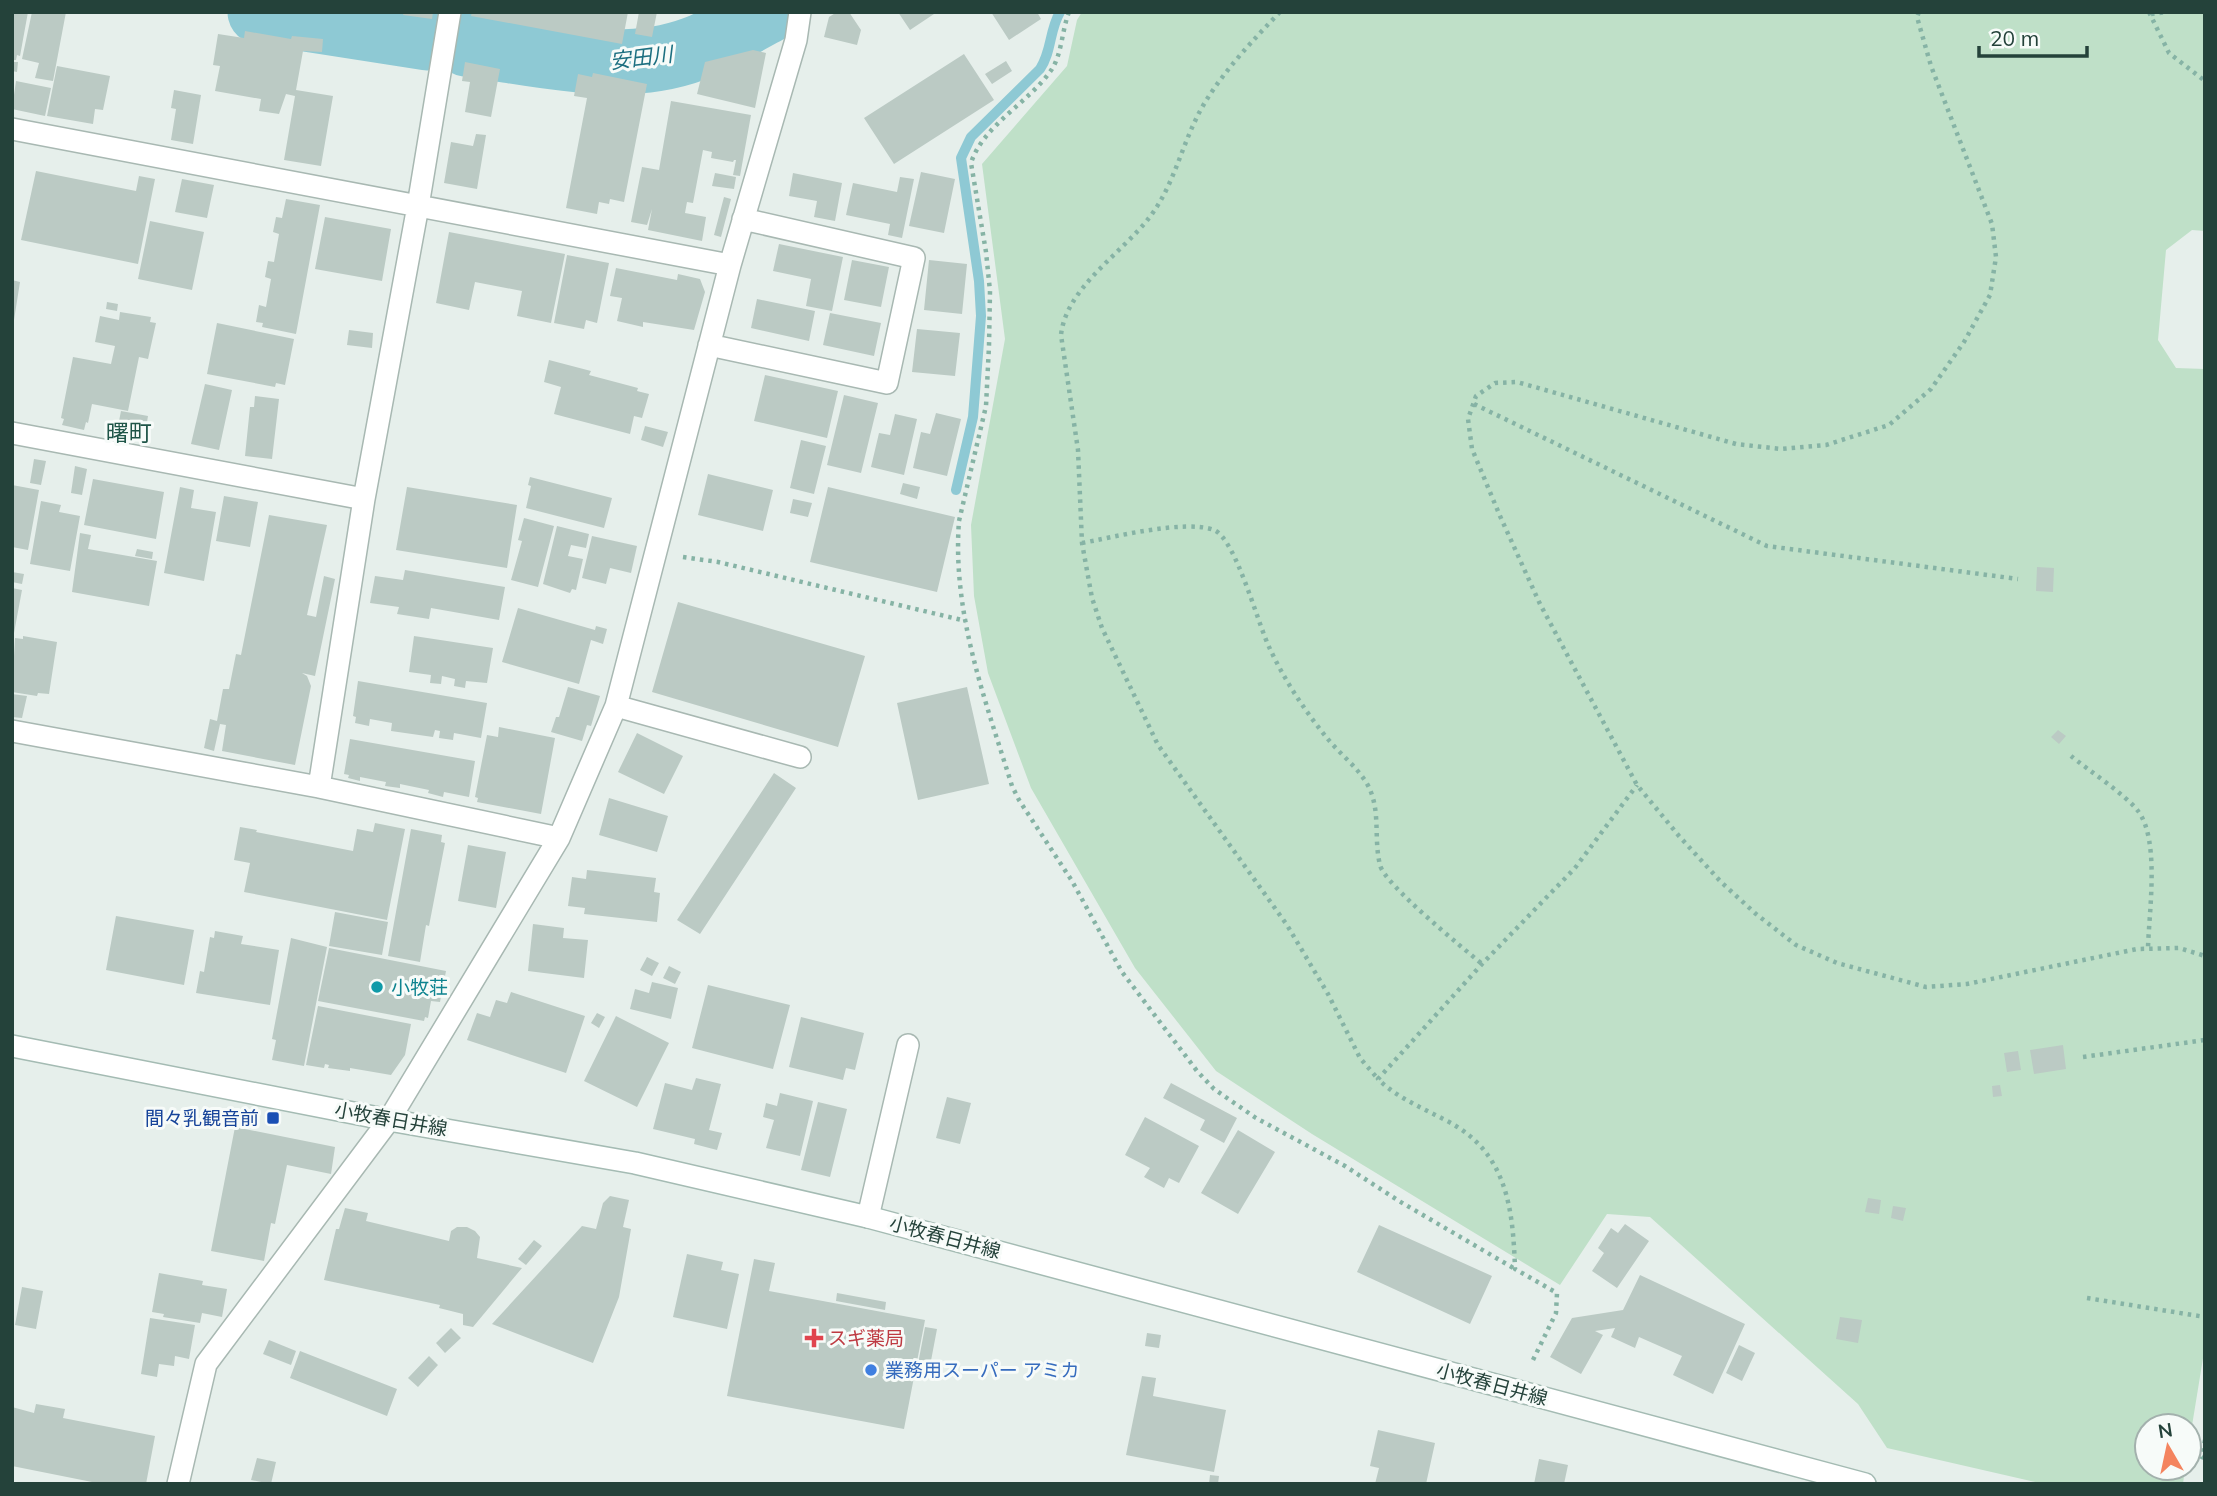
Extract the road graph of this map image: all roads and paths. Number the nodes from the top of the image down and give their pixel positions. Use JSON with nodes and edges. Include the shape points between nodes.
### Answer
{"nodes":[{"id":1,"x":450,"y":12,"type":"edge"},
{"id":2,"x":800,"y":12,"type":"edge"},
{"id":3,"x":1069,"y":12,"type":"edge"},
{"id":4,"x":1280,"y":12,"type":"edge"},
{"id":5,"x":1919,"y":12,"type":"edge"},
{"id":6,"x":2167,"y":12,"type":"edge"},
{"id":7,"x":2150,"y":13,"type":"edge"},
{"id":8,"x":2205,"y":81,"type":"edge"},
{"id":9,"x":12,"y":129,"type":"edge"},
{"id":10,"x":418,"y":206,"type":"junction"},
{"id":11,"x":743,"y":219,"type":"junction"},
{"id":12,"x":730,"y":265,"type":"junction"},
{"id":13,"x":709,"y":345,"type":"junction"},
{"id":14,"x":1474,"y":404,"type":"junction"},
{"id":15,"x":12,"y":433,"type":"edge"},
{"id":16,"x":363,"y":499,"type":"junction"},
{"id":17,"x":1082,"y":543,"type":"junction"},
{"id":18,"x":656,"y":553,"type":"junction"},
{"id":19,"x":2018,"y":579,"type":"dead end"},
{"id":20,"x":966,"y":621,"type":"junction"},
{"id":21,"x":617,"y":706,"type":"junction"},
{"id":22,"x":12,"y":731,"type":"edge"},
{"id":23,"x":2071,"y":756,"type":"dead end"},
{"id":24,"x":800,"y":757,"type":"dead end"},
{"id":25,"x":1637,"y":785,"type":"junction"},
{"id":26,"x":319,"y":788,"type":"junction"},
{"id":27,"x":559,"y":838,"type":"junction"},
{"id":28,"x":2148,"y":948,"type":"junction"},
{"id":29,"x":2205,"y":956,"type":"edge"},
{"id":30,"x":1482,"y":964,"type":"junction"},
{"id":31,"x":2205,"y":1040,"type":"edge"},
{"id":32,"x":908,"y":1045,"type":"dead end"},
{"id":33,"x":12,"y":1046,"type":"edge"},
{"id":34,"x":2083,"y":1057,"type":"dead end"},
{"id":35,"x":1378,"y":1079,"type":"junction"},
{"id":36,"x":389,"y":1120,"type":"junction"},
{"id":37,"x":868,"y":1217,"type":"junction"},
{"id":38,"x":1515,"y":1269,"type":"junction"},
{"id":39,"x":2087,"y":1298,"type":"dead end"},
{"id":40,"x":2205,"y":1317,"type":"edge"},
{"id":41,"x":1533,"y":1360,"type":"dead end"},
{"id":42,"x":2205,"y":1440,"type":"edge"},
{"id":43,"x":2205,"y":1458,"type":"edge"},
{"id":44,"x":1860,"y":1483,"type":"edge"},
{"id":45,"x":178,"y":1484,"type":"edge"}],
"edges":[{"from":1,"to":10,"type":"street"},
{"from":2,"to":11,"type":"street","via":[[796,40]]},
{"from":3,"to":20,"type":"path","via":[[1052,69],[991,132],[971,163],[990,291],[986,406],[959,521]]},
{"from":4,"to":17,"type":"path","via":[[1198,113],[1165,197],[1075,296],[1063,319],[1061,335],[1078,450]]},
{"from":5,"to":14,"type":"path","via":[[1931,66],[1992,224],[1996,257],[1990,295],[1931,389],[1889,425],[1826,445],[1781,449],[1736,444],[1517,382],[1495,383],[1476,396]]},
{"from":6,"to":7,"type":"path"},
{"from":7,"to":8,"type":"path","via":[[2169,53]]},
{"from":9,"to":10,"type":"street"},
{"from":10,"to":12,"type":"street"},
{"from":10,"to":16,"type":"street"},
{"from":11,"to":12,"type":"street"},
{"from":11,"to":13,"type":"street","via":[[914,258],[887,383]]},
{"from":12,"to":13,"type":"street"},
{"from":13,"to":18,"type":"street"},
{"from":14,"to":19,"type":"path","via":[[1767,546]]},
{"from":14,"to":25,"type":"path","via":[[1468,419],[1472,449],[1500,516],[1540,604]]},
{"from":15,"to":16,"type":"street"},
{"from":16,"to":26,"type":"street"},
{"from":17,"to":30,"type":"path","via":[[1196,527],[1216,531],[1225,540],[1270,650],[1301,704],[1374,798],[1380,868]]},
{"from":17,"to":35,"type":"path","via":[[1091,598],[1102,628],[1158,745],[1287,925],[1360,1058]]},
{"from":18,"to":20,"type":"path","via":[[718,562]]},
{"from":18,"to":21,"type":"street"},
{"from":20,"to":38,"type":"path","via":[[977,679],[1018,800],[1072,881],[1122,972],[1197,1071],[1256,1118]]},
{"from":21,"to":24,"type":"street"},
{"from":21,"to":27,"type":"street"},
{"from":22,"to":26,"type":"street"},
{"from":23,"to":28,"type":"path","via":[[2136,808],[2147,824],[2151,842]]},
{"from":25,"to":28,"type":"path","via":[[1721,882],[1756,914],[1796,944],[1837,963],[1926,986],[1968,984]]},
{"from":25,"to":30,"type":"path","via":[[1575,868]]},
{"from":26,"to":27,"type":"street"},
{"from":27,"to":36,"type":"street"},
{"from":28,"to":29,"type":"path","via":[[2179,948]]},
{"from":30,"to":35,"type":"path"},
{"from":31,"to":34,"type":"path"},
{"from":32,"to":37,"type":"street"},
{"from":33,"to":36,"type":"street","name":"小牧春日井線"},
{"from":35,"to":38,"type":"path","via":[[1390,1091],[1457,1126],[1481,1145],[1500,1171],[1514,1236]]},
{"from":36,"to":37,"type":"street","name":"小牧春日井線","via":[[635,1163]]},
{"from":36,"to":45,"type":"street","via":[[206,1364]]},
{"from":37,"to":44,"type":"street","name":"小牧春日井線"},
{"from":38,"to":41,"type":"path","via":[[1557,1293],[1556,1313]]},
{"from":39,"to":40,"type":"path"},
{"from":42,"to":43,"type":"path"}]}
